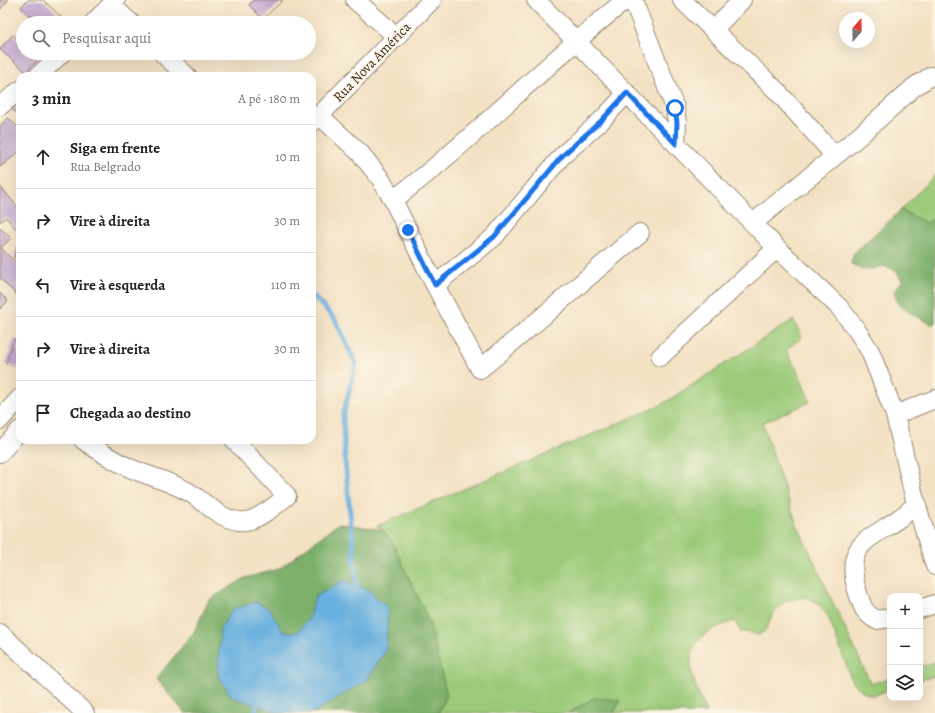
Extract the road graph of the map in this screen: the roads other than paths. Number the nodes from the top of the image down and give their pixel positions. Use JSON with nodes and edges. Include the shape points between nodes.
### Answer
{"nodes":[{"id":1,"x":355,"y":0,"type":"edge"},
{"id":2,"x":432,"y":0,"type":"edge"},
{"id":3,"x":536,"y":0,"type":"edge"},
{"id":4,"x":626,"y":0,"type":"edge"},
{"id":5,"x":633,"y":0,"type":"edge"},
{"id":6,"x":682,"y":0,"type":"edge"},
{"id":7,"x":742,"y":0,"type":"edge"},
{"id":8,"x":114,"y":2,"type":"edge"},
{"id":9,"x":100,"y":16,"type":"edge"},
{"id":10,"x":125,"y":16,"type":"edge"},
{"id":11,"x":714,"y":29,"type":"junction"},
{"id":12,"x":397,"y":37,"type":"junction"},
{"id":13,"x":576,"y":41,"type":"junction"},
{"id":14,"x":55,"y":60,"type":"edge"},
{"id":15,"x":170,"y":60,"type":"edge"},
{"id":16,"x":44,"y":72,"type":"edge"},
{"id":17,"x":183,"y":72,"type":"edge"},
{"id":18,"x":931,"y":76,"type":"dead end"},
{"id":19,"x":16,"y":93,"type":"edge"},
{"id":20,"x":627,"y":93,"type":"junction"},
{"id":21,"x":0,"y":106,"type":"edge"},
{"id":22,"x":316,"y":120,"type":"edge"},
{"id":23,"x":676,"y":144,"type":"junction"},
{"id":24,"x":835,"y":156,"type":"junction"},
{"id":25,"x":393,"y":200,"type":"junction"},
{"id":26,"x":753,"y":223,"type":"junction"},
{"id":27,"x":640,"y":233,"type":"dead end"},
{"id":28,"x":777,"y":248,"type":"junction"},
{"id":29,"x":435,"y":285,"type":"junction"},
{"id":30,"x":660,"y":356,"type":"dead end"},
{"id":31,"x":935,"y":398,"type":"edge"},
{"id":32,"x":16,"y":402,"type":"edge"},
{"id":33,"x":895,"y":415,"type":"junction"},
{"id":34,"x":0,"y":420,"type":"edge"},
{"id":35,"x":16,"y":435,"type":"edge"},
{"id":36,"x":89,"y":444,"type":"edge"},
{"id":37,"x":238,"y":444,"type":"edge"},
{"id":38,"x":0,"y":453,"type":"edge"},
{"id":39,"x":916,"y":500,"type":"junction"},
{"id":40,"x":935,"y":566,"type":"edge"},
{"id":41,"x":935,"y":604,"type":"edge"},
{"id":42,"x":923,"y":608,"type":"edge"},
{"id":43,"x":887,"y":618,"type":"edge"},
{"id":44,"x":0,"y":633,"type":"edge"},
{"id":45,"x":85,"y":713,"type":"edge"}],
"edges":[{"from":1,"to":12,"type":"street"},
{"from":2,"to":12,"type":"street","name":"Rua Nova América"},
{"from":3,"to":13,"type":"street"},
{"from":4,"to":13,"type":"street"},
{"from":5,"to":23,"type":"street","via":[[675,108]]},
{"from":6,"to":11,"type":"street"},
{"from":7,"to":11,"type":"street"},
{"from":8,"to":9,"type":"street"},
{"from":8,"to":10,"type":"street"},
{"from":11,"to":24,"type":"street","via":[[776,90]]},
{"from":12,"to":22,"type":"street","name":"Rua Nova América"},
{"from":13,"to":20,"type":"street"},
{"from":13,"to":25,"type":"street","via":[[435,168]]},
{"from":14,"to":16,"type":"street"},
{"from":15,"to":17,"type":"street"},
{"from":18,"to":24,"type":"street","via":[[914,87]]},
{"from":19,"to":21,"type":"street"},
{"from":20,"to":23,"type":"street"},
{"from":20,"to":29,"type":"street","via":[[562,156],[494,237]]},
{"from":22,"to":25,"type":"street","via":[[361,154]]},
{"from":23,"to":26,"type":"street"},
{"from":24,"to":26,"type":"street"},
{"from":25,"to":29,"type":"street"},
{"from":26,"to":28,"type":"street"},
{"from":27,"to":29,"type":"street","via":[[480,369]]},
{"from":28,"to":30,"type":"street"},
{"from":28,"to":33,"type":"street","via":[[838,307],[856,329],[870,351]]},
{"from":31,"to":33,"type":"street"},
{"from":32,"to":34,"type":"street"},
{"from":33,"to":39,"type":"street"},
{"from":35,"to":38,"type":"street"},
{"from":36,"to":37,"type":"street","via":[[130,468],[180,487],[215,512],[246,521],[265,512],[287,496]]},
{"from":39,"to":40,"type":"street"},
{"from":39,"to":43,"type":"street","via":[[899,519],[865,541],[854,559],[853,574],[863,610],[876,620]]},
{"from":41,"to":42,"type":"street"},
{"from":44,"to":45,"type":"street"}]}
